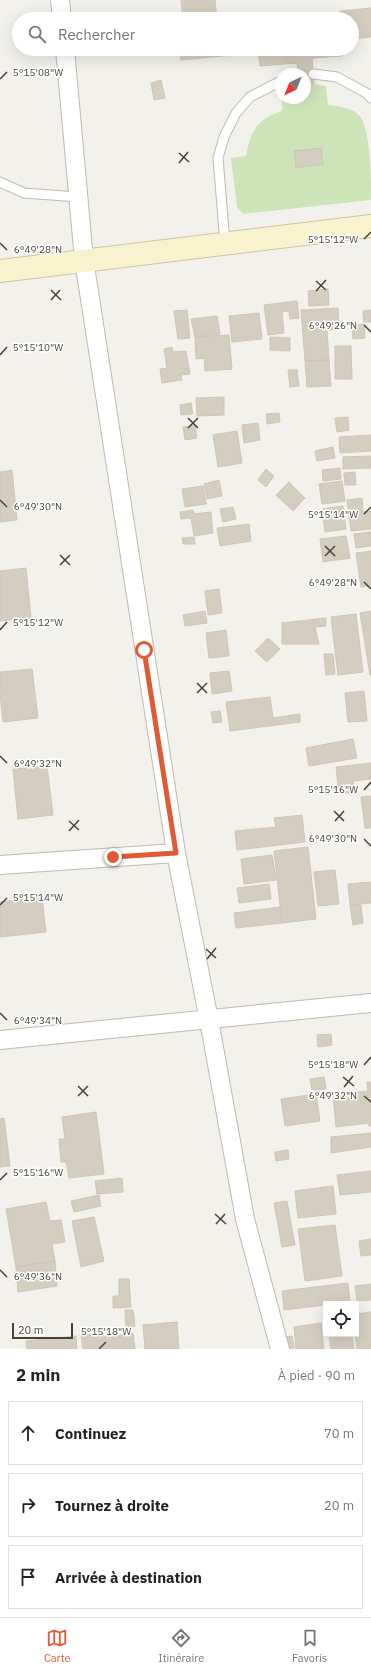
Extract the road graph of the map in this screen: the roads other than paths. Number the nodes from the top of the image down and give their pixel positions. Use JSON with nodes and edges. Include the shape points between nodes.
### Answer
{"nodes":[{"id":1,"x":60,"y":0,"type":"edge"},
{"id":2,"x":61,"y":12,"type":"edge"},
{"id":3,"x":66,"y":56,"type":"edge"},
{"id":4,"x":314,"y":74,"type":"dead end"},
{"id":5,"x":275,"y":84,"type":"edge"},
{"id":6,"x":371,"y":98,"type":"edge"},
{"id":7,"x":0,"y":182,"type":"edge"},
{"id":8,"x":78,"y":197,"type":"junction"},
{"id":9,"x":371,"y":226,"type":"edge"},
{"id":10,"x":225,"y":244,"type":"junction"},
{"id":11,"x":84,"y":260,"type":"junction"},
{"id":12,"x":0,"y":270,"type":"edge"},
{"id":13,"x":176,"y":853,"type":"junction"},
{"id":14,"x":0,"y":865,"type":"edge"},
{"id":15,"x":371,"y":1003,"type":"edge"},
{"id":16,"x":209,"y":1020,"type":"junction"},
{"id":17,"x":0,"y":1040,"type":"edge"},
{"id":18,"x":280,"y":1349,"type":"edge"}],
"edges":[{"from":1,"to":2,"type":"street"},
{"from":3,"to":8,"type":"street"},
{"from":4,"to":6,"type":"lane","via":[[337,77]]},
{"from":5,"to":10,"type":"lane","via":[[250,97],[236,113],[224,137],[218,158]]},
{"from":7,"to":8,"type":"lane","via":[[24,193]]},
{"from":8,"to":11,"type":"street"},
{"from":9,"to":10,"type":"street"},
{"from":10,"to":11,"type":"street"},
{"from":11,"to":12,"type":"street"},
{"from":11,"to":13,"type":"street"},
{"from":13,"to":14,"type":"street"},
{"from":13,"to":16,"type":"street"},
{"from":15,"to":16,"type":"street"},
{"from":16,"to":17,"type":"street"},
{"from":16,"to":18,"type":"street","via":[[245,1219]]}]}
